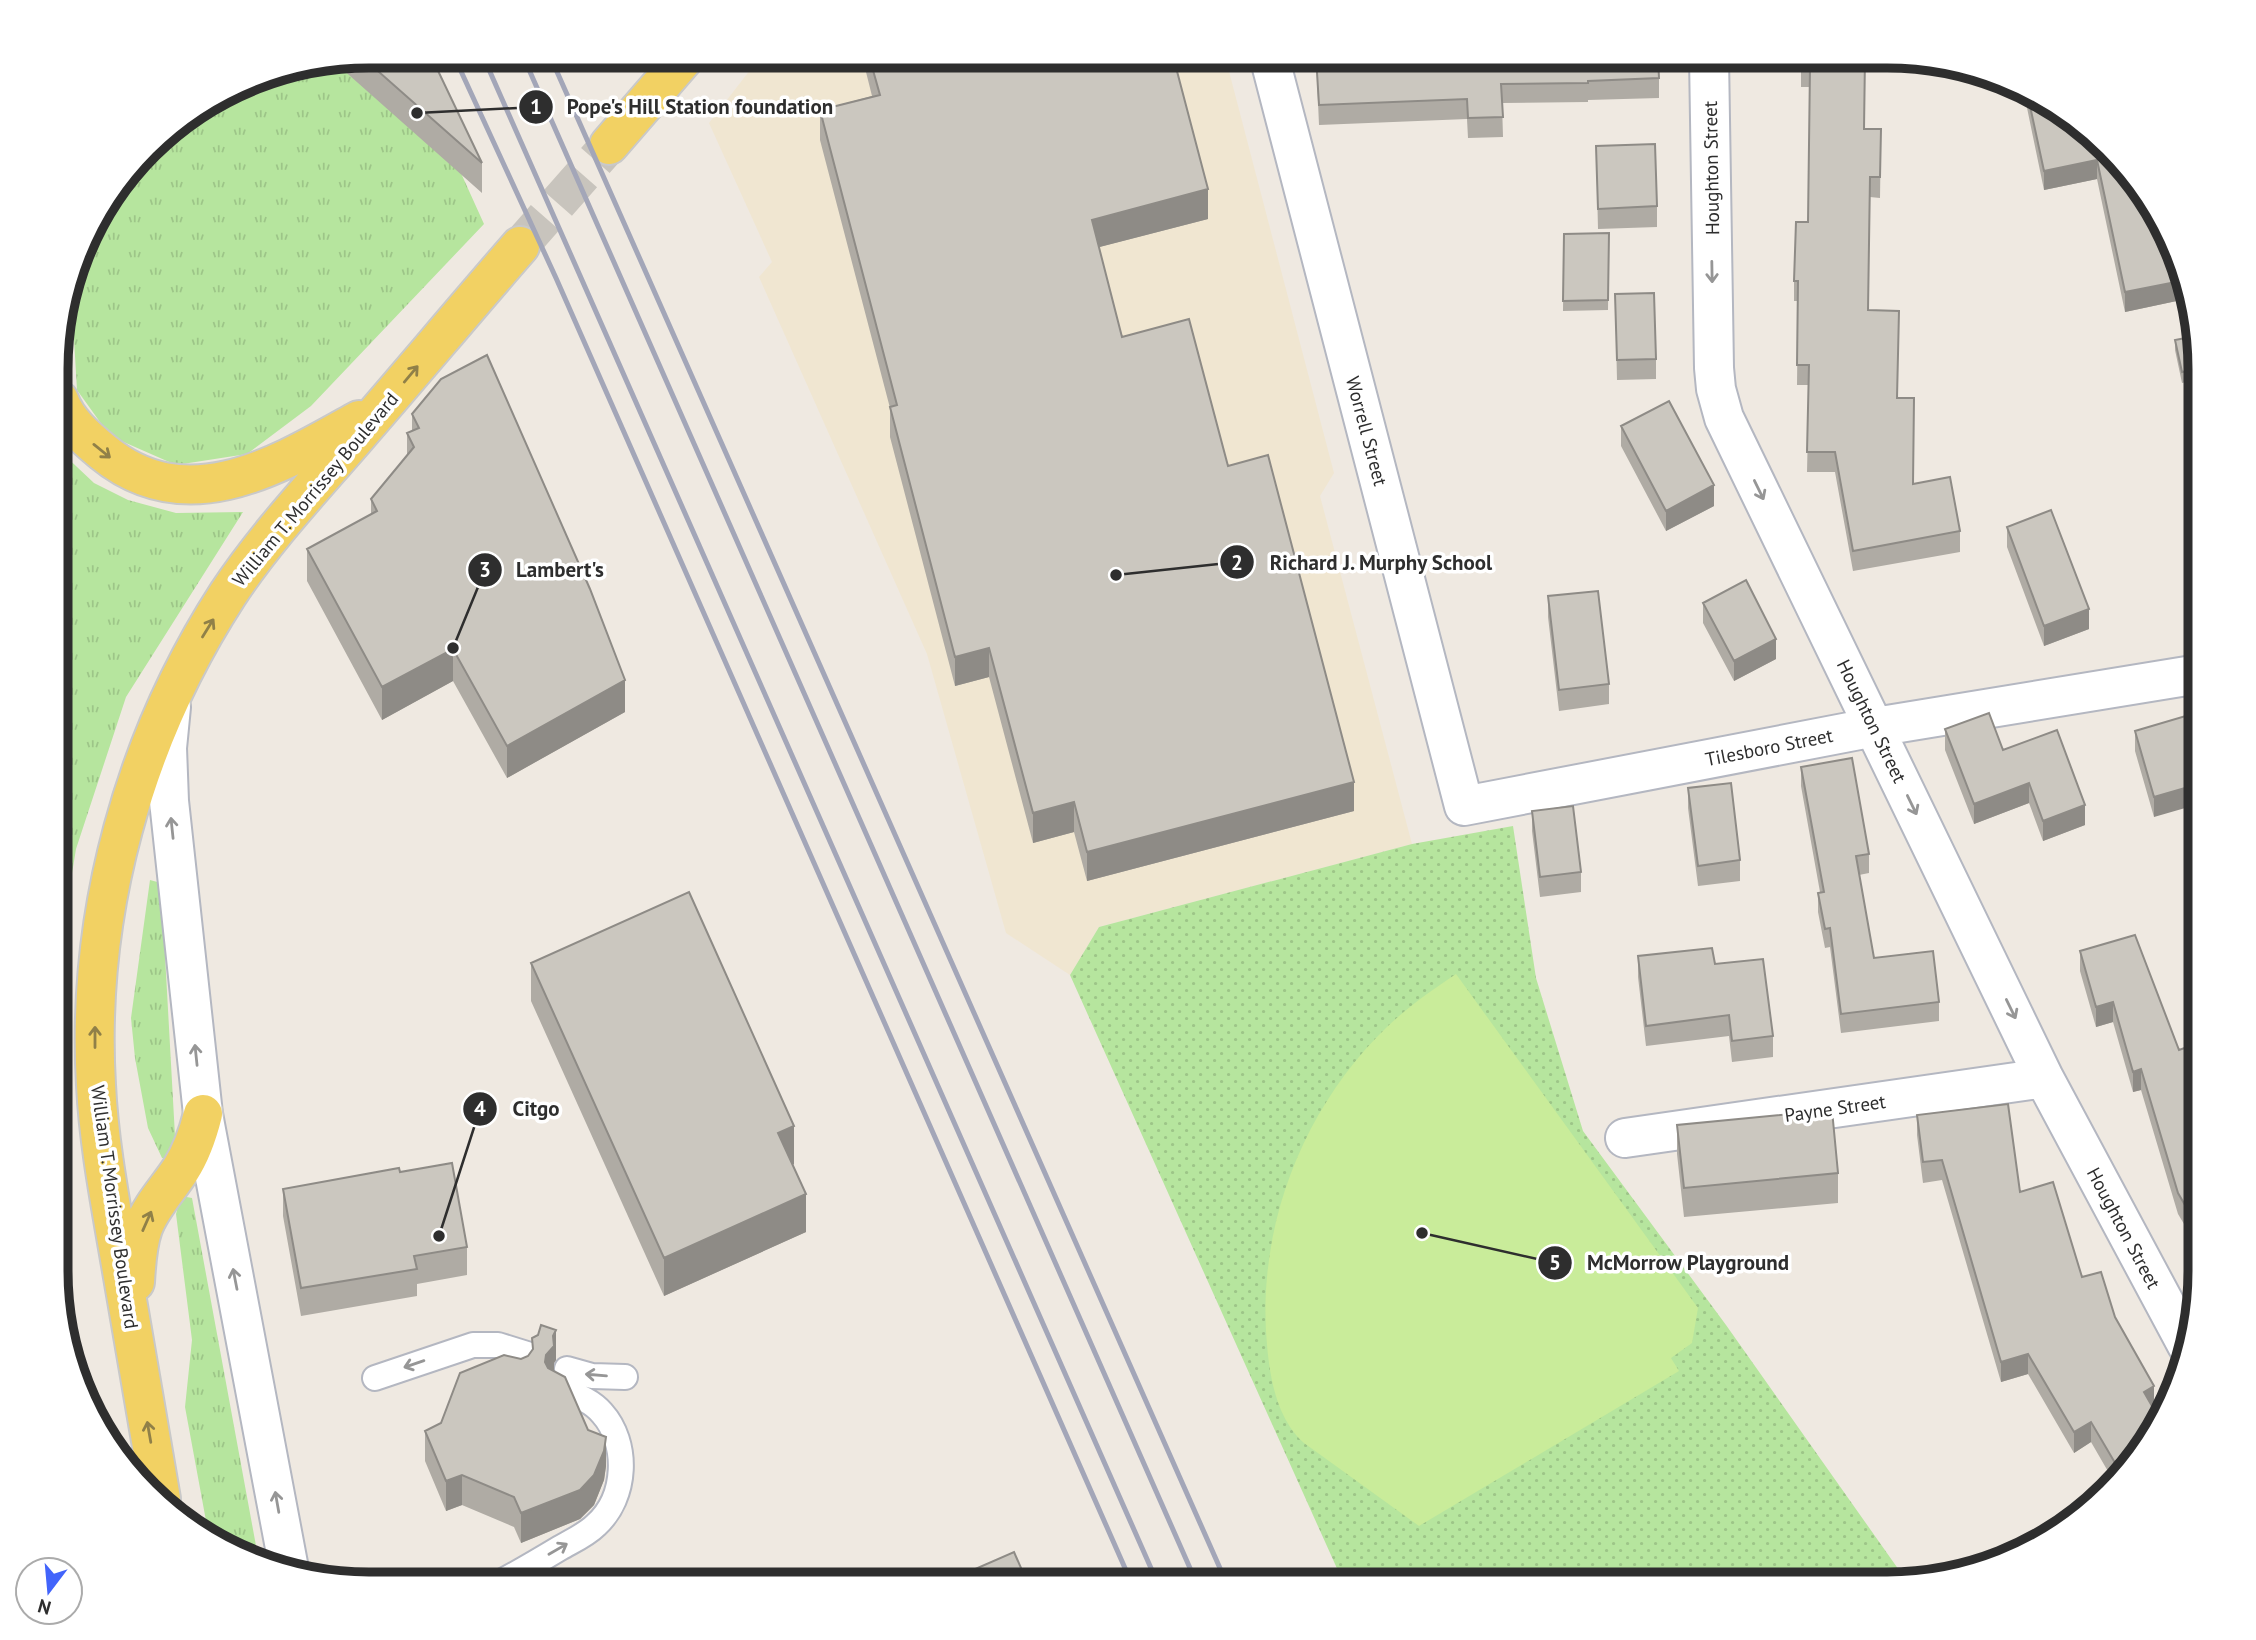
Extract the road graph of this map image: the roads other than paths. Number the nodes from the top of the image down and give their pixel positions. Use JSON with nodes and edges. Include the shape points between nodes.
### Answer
{"nodes":[{"id":1,"x":676,"y":68,"type":"edge"},
{"id":2,"x":1272,"y":68,"type":"edge"},
{"id":3,"x":1709,"y":68,"type":"edge"},
{"id":4,"x":609,"y":145,"type":"tunnel mouth"},
{"id":5,"x":520,"y":246,"type":"tunnel mouth"},
{"id":6,"x":382,"y":407,"type":"junction"},
{"id":7,"x":68,"y":414,"type":"edge"},
{"id":8,"x":2188,"y":676,"type":"edge"},
{"id":9,"x":175,"y":688,"type":"junction"},
{"id":10,"x":1875,"y":727,"type":"junction"},
{"id":11,"x":1464,"y":806,"type":"joint"},
{"id":12,"x":2044,"y":1078,"type":"junction"},
{"id":13,"x":203,"y":1114,"type":"junction"},
{"id":14,"x":1625,"y":1138,"type":"dead end"},
{"id":15,"x":2181,"y":1334,"type":"edge"},
{"id":16,"x":137,"y":1361,"type":"junction"},
{"id":17,"x":523,"y":1364,"type":"edge"},
{"id":18,"x":625,"y":1377,"type":"dead end"},
{"id":19,"x":375,"y":1378,"type":"dead end"},
{"id":20,"x":159,"y":1486,"type":"edge"},
{"id":21,"x":287,"y":1561,"type":"edge"},
{"id":22,"x":518,"y":1572,"type":"edge"}],
"edges":[{"from":1,"to":4,"type":"main road"},
{"from":2,"to":11,"type":"street","name":"Worrell Street"},
{"from":3,"to":10,"type":"street","name":"Houghton Street","one_way":true,"via":[[1714,368],[1719,403]]},
{"from":6,"to":5,"type":"main road","name":"William T. Morrissey Boulevard","one_way":true},
{"from":7,"to":6,"type":"main road","one_way":true,"via":[[82,435],[144,477],[171,484],[208,485],[271,467]]},
{"from":9,"to":6,"type":"main road","name":"William T. Morrissey Boulevard","one_way":true,"via":[[200,640],[259,551]]},
{"from":8,"to":10,"type":"street","name":"Tilesboro Street"},
{"from":13,"to":9,"type":"street","one_way":true,"via":[[168,784],[168,727]]},
{"from":16,"to":9,"type":"main road","name":"William T. Morrissey Boulevard","one_way":true,"via":[[99,1122],[96,1004],[105,912],[122,833],[153,736]]},
{"from":10,"to":11,"type":"street","name":"Tilesboro Street"},
{"from":10,"to":12,"type":"street","name":"Houghton Street","one_way":true},
{"from":12,"to":14,"type":"street","name":"Payne Street"},
{"from":12,"to":15,"type":"street","name":"Houghton Street"},
{"from":16,"to":13,"type":"main road","one_way":true,"via":[[136,1268],[143,1228],[192,1150]]},
{"from":21,"to":13,"type":"street","one_way":true},
{"from":20,"to":16,"type":"main road","name":"William T. Morrissey Boulevard","one_way":true},
{"from":17,"to":19,"type":"lane","one_way":true,"via":[[498,1345],[484,1344]]},
{"from":18,"to":22,"type":"lane","via":[[564,1379],[603,1414],[619,1444],[621,1472],[608,1509],[593,1528]]}]}
